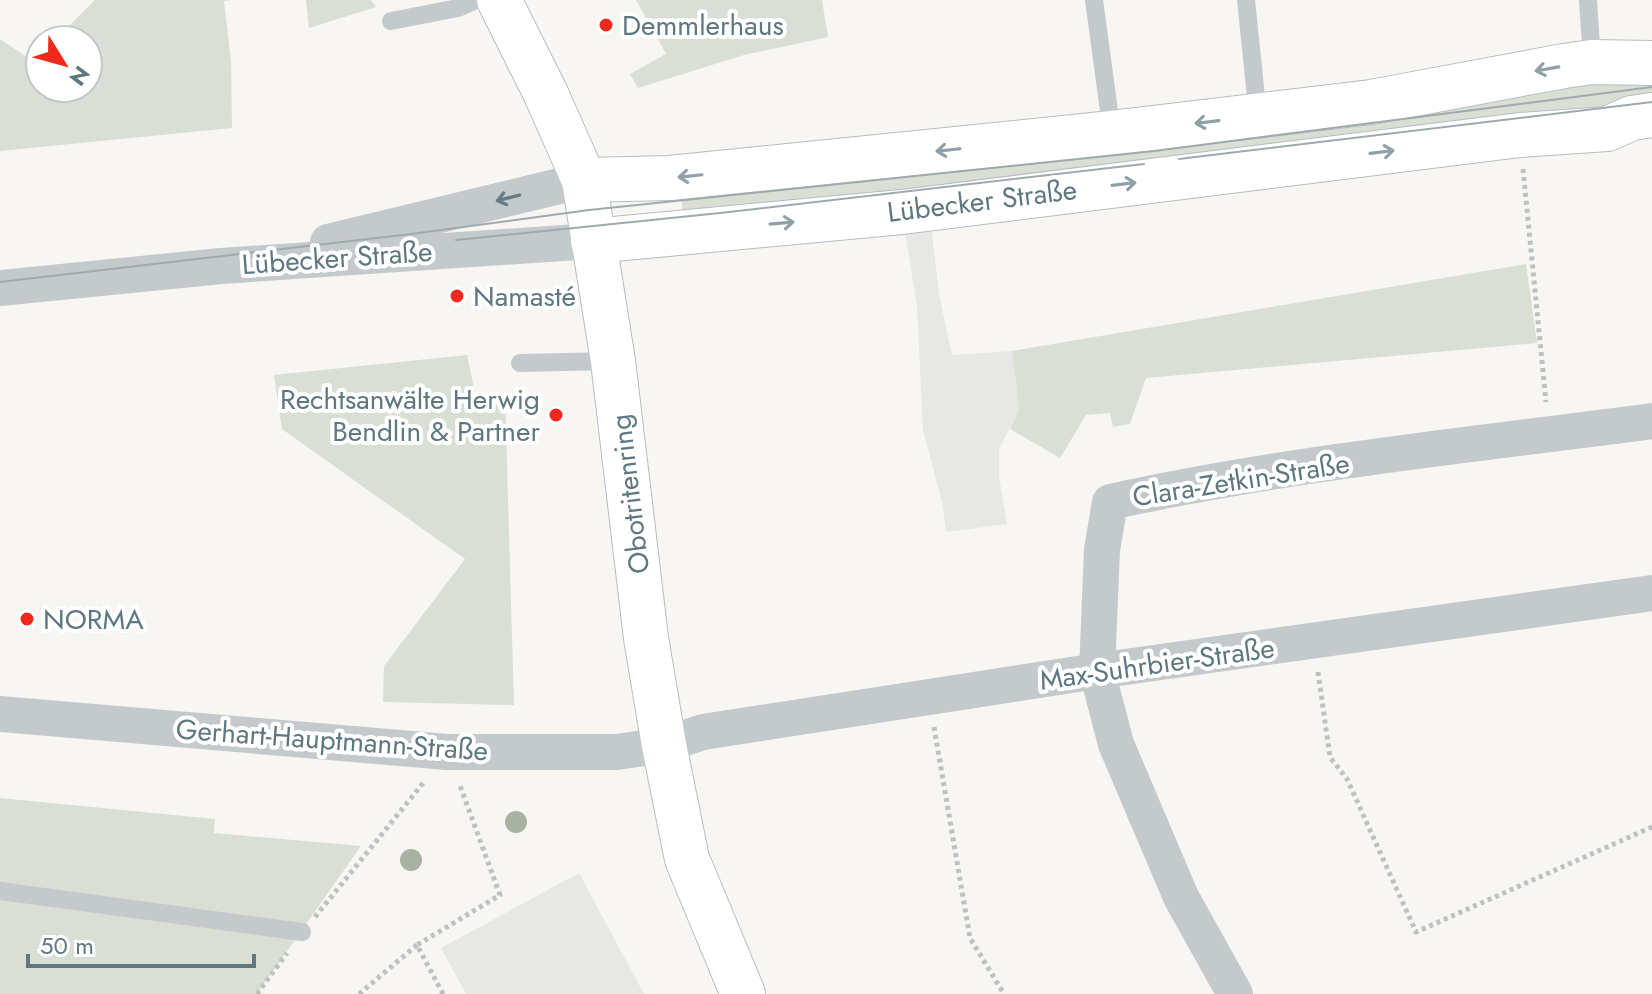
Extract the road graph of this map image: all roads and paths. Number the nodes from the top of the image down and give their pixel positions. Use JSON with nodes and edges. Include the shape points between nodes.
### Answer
{"nodes":[{"id":1,"x":476,"y":0,"type":"edge"},
{"id":2,"x":499,"y":0,"type":"edge"},
{"id":3,"x":1094,"y":0,"type":"edge"},
{"id":4,"x":1246,"y":0,"type":"edge"},
{"id":5,"x":1588,"y":0,"type":"edge"},
{"id":6,"x":391,"y":21,"type":"dead end"},
{"id":7,"x":1592,"y":62,"type":"junction"},
{"id":8,"x":1652,"y":63,"type":"edge"},
{"id":9,"x":1652,"y":115,"type":"edge"},
{"id":10,"x":1258,"y":116,"type":"junction"},
{"id":11,"x":1112,"y":133,"type":"junction"},
{"id":12,"x":1520,"y":135,"type":"junction"},
{"id":13,"x":584,"y":180,"type":"junction"},
{"id":14,"x":593,"y":241,"type":"junction"},
{"id":15,"x":221,"y":266,"type":"junction"},
{"id":16,"x":0,"y":288,"type":"edge"},
{"id":17,"x":613,"y":361,"type":"junction"},
{"id":18,"x":520,"y":363,"type":"dead end"},
{"id":19,"x":1652,"y":421,"type":"edge"},
{"id":20,"x":1549,"y":434,"type":"junction"},
{"id":21,"x":1652,"y":593,"type":"edge"},
{"id":22,"x":1314,"y":642,"type":"junction"},
{"id":23,"x":1097,"y":671,"type":"junction"},
{"id":24,"x":930,"y":697,"type":"junction"},
{"id":25,"x":0,"y":714,"type":"edge"},
{"id":26,"x":664,"y":745,"type":"junction"},
{"id":27,"x":447,"y":752,"type":"junction"},
{"id":28,"x":1652,"y":827,"type":"edge"},
{"id":29,"x":0,"y":891,"type":"edge"},
{"id":30,"x":302,"y":932,"type":"junction"},
{"id":31,"x":417,"y":945,"type":"junction"},
{"id":32,"x":257,"y":994,"type":"edge"},
{"id":33,"x":359,"y":994,"type":"edge"},
{"id":34,"x":443,"y":994,"type":"edge"},
{"id":35,"x":743,"y":994,"type":"edge"},
{"id":36,"x":1004,"y":994,"type":"edge"},
{"id":37,"x":1235,"y":994,"type":"edge"}],
"edges":[{"from":1,"to":6,"type":"lane"},
{"from":2,"to":13,"type":"street","name":"Obotritenring"},
{"from":3,"to":11,"type":"lane"},
{"from":4,"to":10,"type":"lane"},
{"from":5,"to":7,"type":"lane"},
{"from":7,"to":8,"type":"street","name":"Lübecker Straße"},
{"from":7,"to":10,"type":"street","name":"Lübecker Straße","one_way":true,"via":[[1371,102]]},
{"from":9,"to":12,"type":"street","name":"Lübecker Straße","via":[[1607,129]]},
{"from":10,"to":11,"type":"street","name":"Lübecker Straße","one_way":true},
{"from":11,"to":13,"type":"street","name":"Lübecker Straße","one_way":true,"via":[[670,178]]},
{"from":14,"to":12,"type":"street","name":"Lübecker Straße","one_way":true,"via":[[902,212]]},
{"from":12,"to":20,"type":"path"},
{"from":13,"to":14,"type":"street","name":"Obotritenring"},
{"from":13,"to":15,"type":"street","name":"Lübecker Straße","one_way":true},
{"from":14,"to":15,"type":"street","name":"Lübecker Straße"},
{"from":14,"to":17,"type":"street","name":"Obotritenring"},
{"from":15,"to":16,"type":"street"},
{"from":17,"to":18,"type":"lane"},
{"from":17,"to":26,"type":"street","name":"Obotritenring"},
{"from":19,"to":20,"type":"street","name":"Clara-Zetkin-Straße"},
{"from":20,"to":23,"type":"street","name":"Clara-Zetkin-Straße","via":[[1110,502],[1102,550]]},
{"from":21,"to":22,"type":"street","name":"Max-Suhrbier-Straße"},
{"from":22,"to":23,"type":"street","name":"Max-Suhrbier-Straße"},
{"from":22,"to":28,"type":"path","via":[[1330,757],[1347,779],[1416,932]]},
{"from":23,"to":24,"type":"street","name":"Max-Suhrbier-Straße"},
{"from":23,"to":37,"type":"street","name":"Clara-Zetkin-Straße","via":[[1116,744],[1152,831],[1181,897]]},
{"from":24,"to":26,"type":"street","name":"Max-Suhrbier-Straße","via":[[703,732]]},
{"from":24,"to":36,"type":"path","via":[[970,938]]},
{"from":25,"to":27,"type":"street","name":"Gerhart-Hauptmann-Straße"},
{"from":26,"to":27,"type":"street","name":"Gerhart-Hauptmann-Straße","via":[[617,752]]},
{"from":26,"to":35,"type":"street","name":"Obotritenring","via":[[687,859]]},
{"from":27,"to":30,"type":"path"},
{"from":27,"to":31,"type":"path","via":[[500,895]]},
{"from":29,"to":30,"type":"lane"},
{"from":30,"to":32,"type":"path"},
{"from":31,"to":33,"type":"path"},
{"from":31,"to":34,"type":"path"}]}
